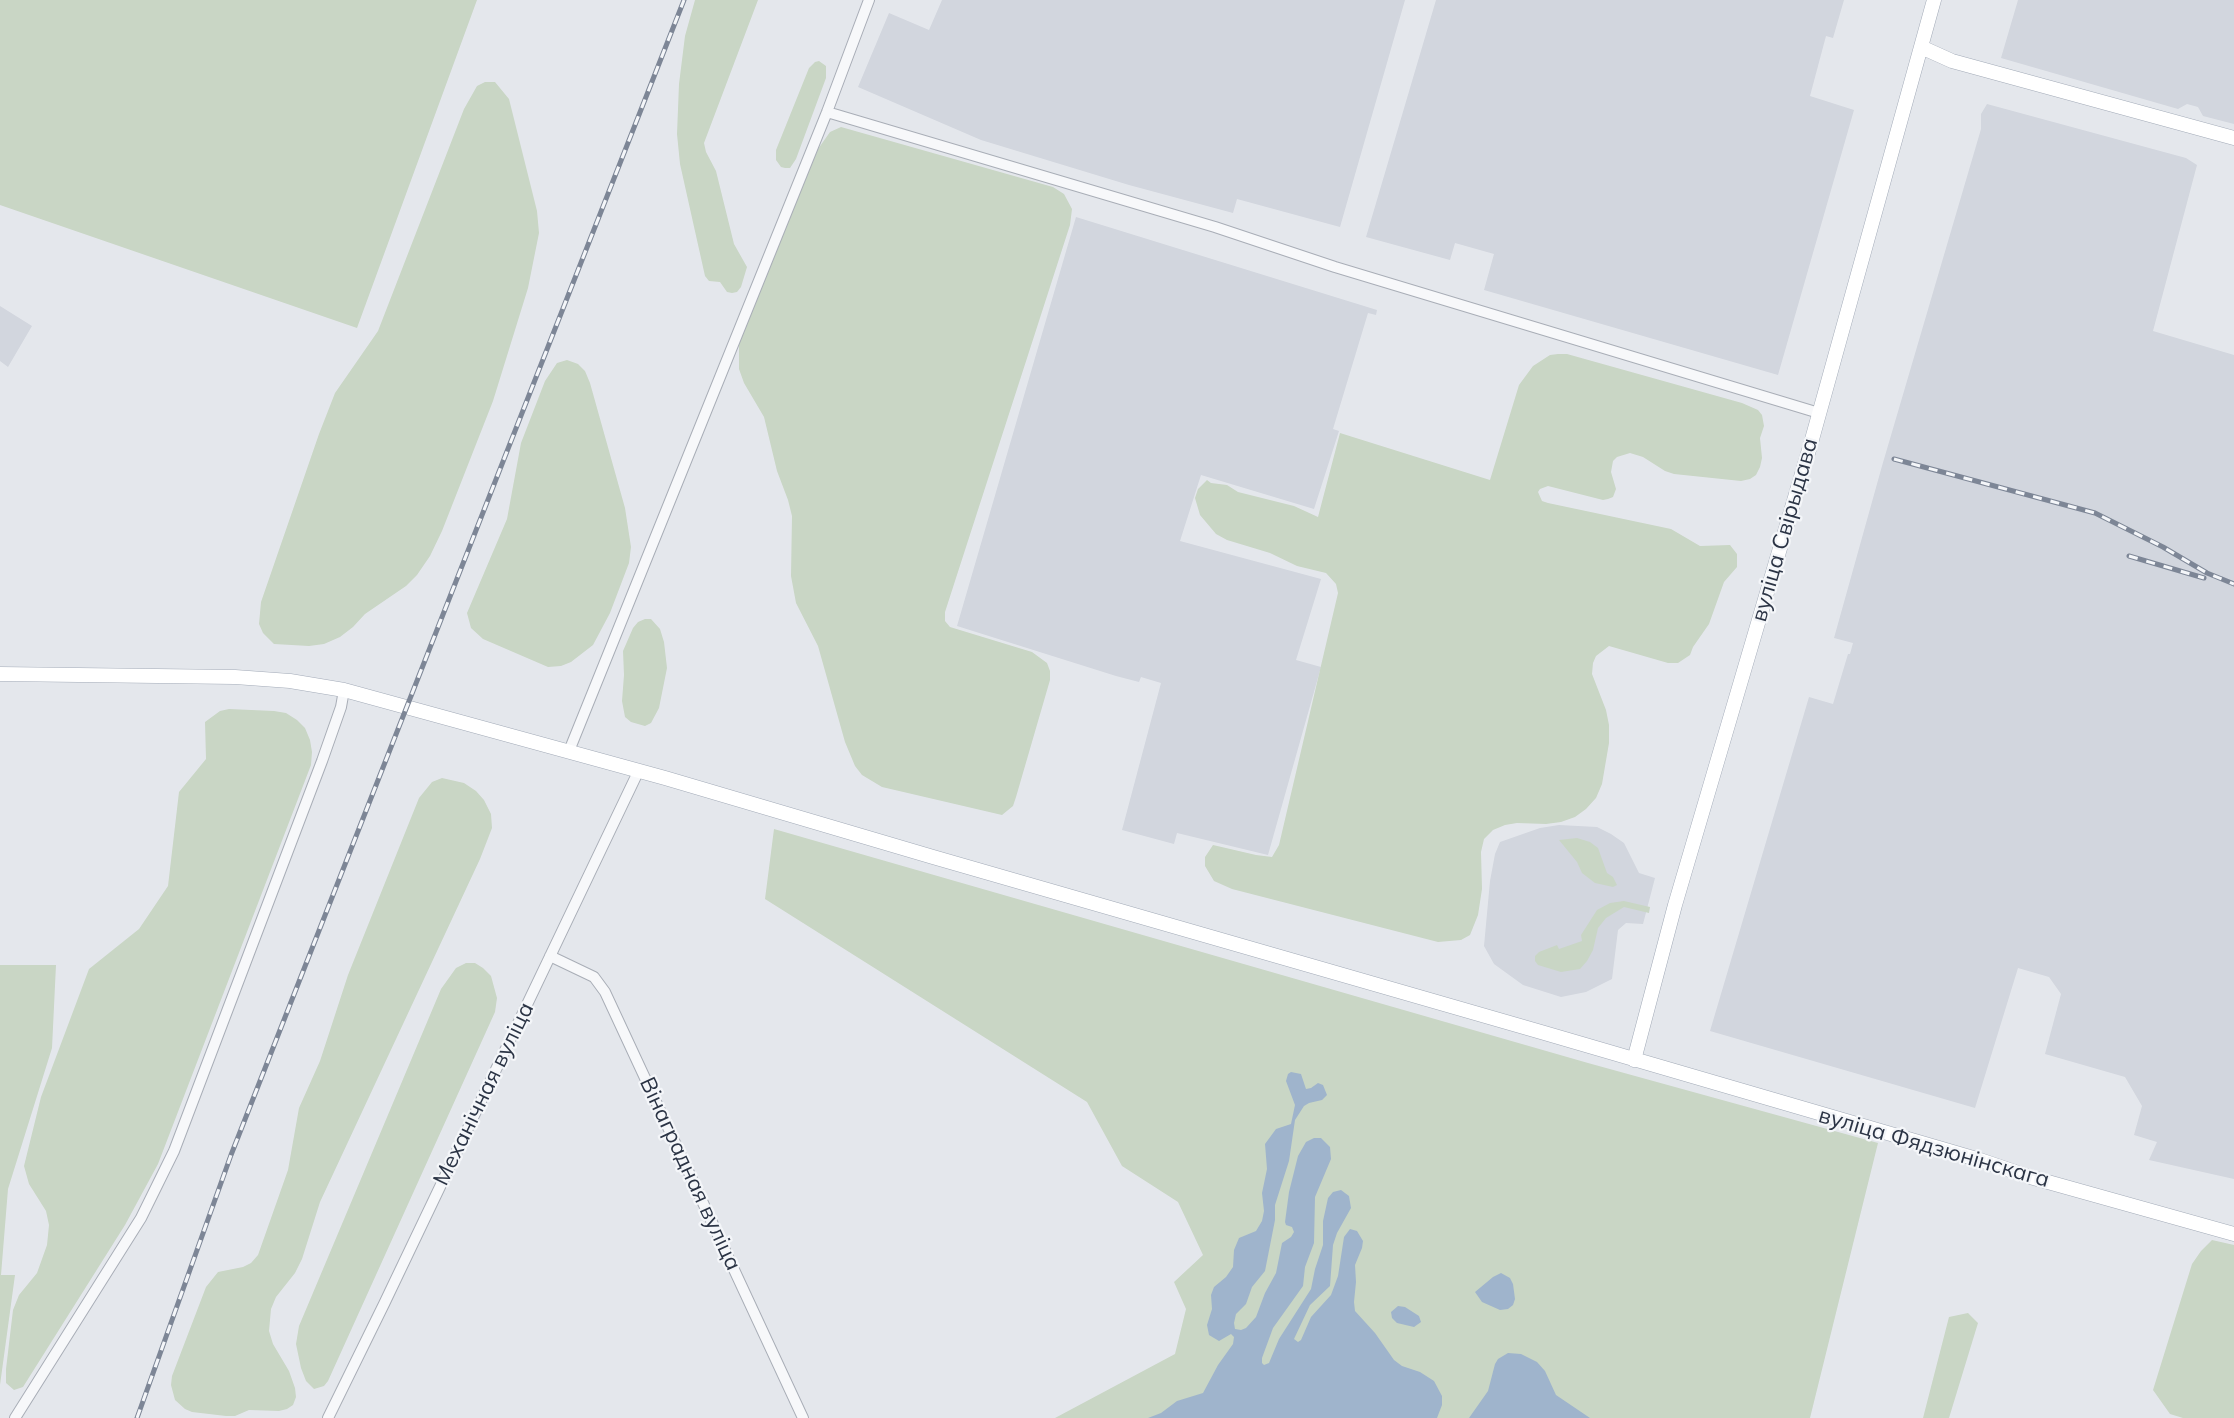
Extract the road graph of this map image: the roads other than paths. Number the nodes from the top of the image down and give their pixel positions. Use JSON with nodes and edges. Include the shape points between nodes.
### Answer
{"nodes":[{"id":1,"x":869,"y":0,"type":"edge"},
{"id":2,"x":1934,"y":0,"type":"edge"},
{"id":3,"x":1921,"y":47,"type":"junction"},
{"id":4,"x":827,"y":112,"type":"junction"},
{"id":5,"x":2234,"y":138,"type":"edge"},
{"id":6,"x":1819,"y":413,"type":"junction"},
{"id":7,"x":0,"y":674,"type":"edge"},
{"id":8,"x":344,"y":690,"type":"junction"},
{"id":9,"x":569,"y":751,"type":"junction"},
{"id":10,"x":639,"y":770,"type":"junction"},
{"id":11,"x":550,"y":956,"type":"junction"},
{"id":12,"x":1634,"y":1060,"type":"junction"},
{"id":13,"x":2234,"y":1234,"type":"edge"},
{"id":14,"x":15,"y":1418,"type":"edge"},
{"id":15,"x":328,"y":1418,"type":"edge"},
{"id":16,"x":803,"y":1418,"type":"edge"}],
"edges":[{"from":1,"to":4,"type":"street"},
{"from":2,"to":3,"type":"main road","name":"вуліца Свірыдава"},
{"from":3,"to":5,"type":"main road","via":[[1952,61]]},
{"from":3,"to":6,"type":"main road","name":"вуліца Свірыдава"},
{"from":4,"to":6,"type":"street"},
{"from":4,"to":9,"type":"street"},
{"from":6,"to":12,"type":"main road","name":"вуліца Свірыдава"},
{"from":7,"to":8,"type":"main road","name":"вуліца Фядзюнінскага","via":[[224,676]]},
{"from":8,"to":9,"type":"main road","name":"вуліца Фядзюнінскага"},
{"from":8,"to":14,"type":"street","via":[[322,761],[174,1151],[141,1218]]},
{"from":9,"to":10,"type":"main road","name":"вуліца Фядзюнінскага"},
{"from":10,"to":11,"type":"street","name":"Механічная вуліца"},
{"from":10,"to":12,"type":"main road","name":"вуліца Фядзюнінскага"},
{"from":11,"to":15,"type":"street","name":"Механічная вуліца"},
{"from":11,"to":16,"type":"street","name":"Вінаградная вуліца","via":[[594,977],[605,992]]},
{"from":12,"to":13,"type":"main road","name":"вуліца Фядзюнінскага"}]}
